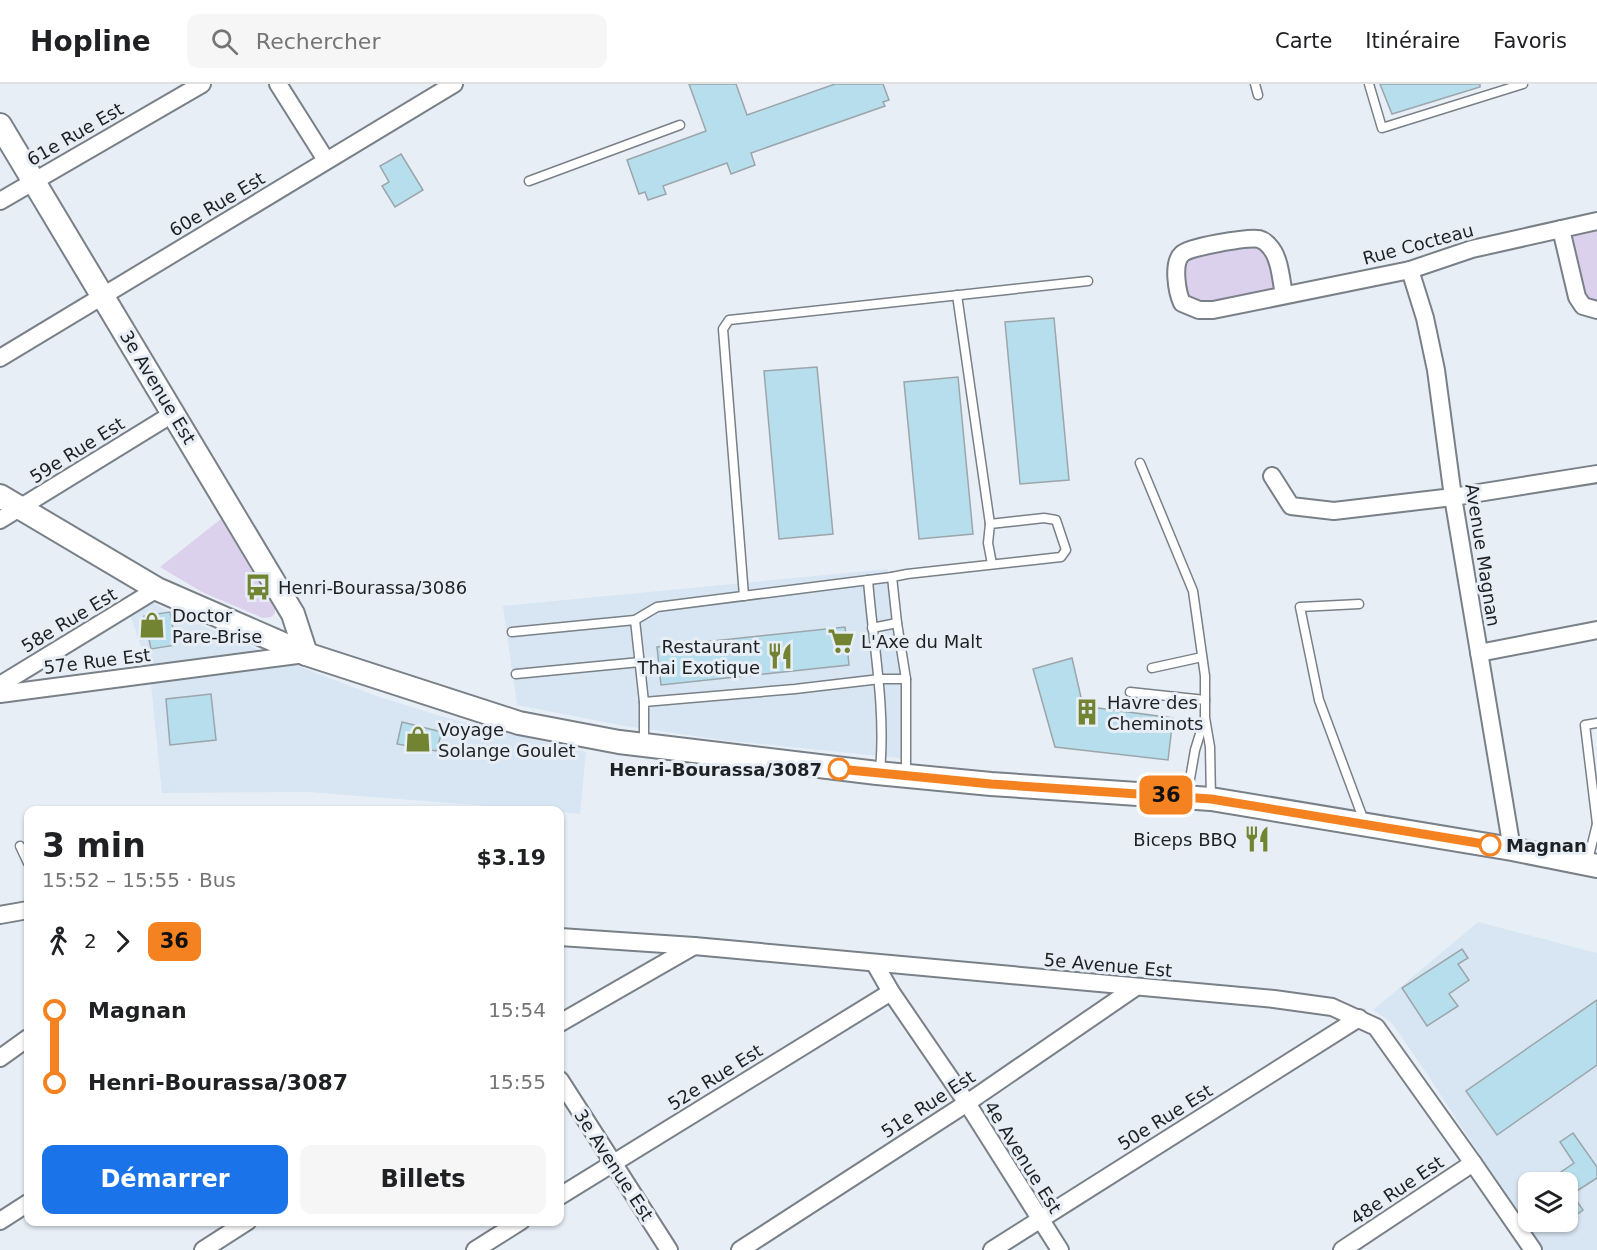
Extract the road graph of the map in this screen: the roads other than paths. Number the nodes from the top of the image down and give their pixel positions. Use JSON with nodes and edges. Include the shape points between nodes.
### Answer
{"nodes":[{"id":1,"x":201,"y":84,"type":"edge"},
{"id":2,"x":278,"y":84,"type":"edge"},
{"id":3,"x":454,"y":84,"type":"edge"},
{"id":4,"x":1255,"y":84,"type":"edge"},
{"id":5,"x":1369,"y":84,"type":"edge"},
{"id":6,"x":1523,"y":84,"type":"edge"},
{"id":7,"x":1258,"y":95,"type":"dead end"},
{"id":8,"x":0,"y":125,"type":"edge"},
{"id":9,"x":680,"y":125,"type":"dead end"},
{"id":10,"x":326,"y":160,"type":"junction"},
{"id":11,"x":34,"y":181,"type":"junction"},
{"id":12,"x":529,"y":181,"type":"dead end"},
{"id":13,"x":0,"y":201,"type":"edge"},
{"id":14,"x":1597,"y":220,"type":"edge"},
{"id":15,"x":1561,"y":229,"type":"junction"},
{"id":16,"x":1410,"y":270,"type":"junction"},
{"id":17,"x":1088,"y":281,"type":"dead end"},
{"id":18,"x":957,"y":295,"type":"junction"},
{"id":19,"x":1284,"y":295,"type":"junction"},
{"id":20,"x":103,"y":296,"type":"junction"},
{"id":21,"x":1597,"y":310,"type":"edge"},
{"id":22,"x":0,"y":358,"type":"edge"},
{"id":23,"x":174,"y":413,"type":"junction"},
{"id":24,"x":1140,"y":462,"type":"dead end"},
{"id":25,"x":1597,"y":474,"type":"edge"},
{"id":26,"x":1272,"y":476,"type":"dead end"},
{"id":27,"x":0,"y":496,"type":"edge"},
{"id":28,"x":1453,"y":497,"type":"junction"},
{"id":29,"x":10,"y":514,"type":"edge"},
{"id":30,"x":990,"y":524,"type":"junction"},
{"id":31,"x":992,"y":564,"type":"junction"},
{"id":32,"x":892,"y":577,"type":"junction"},
{"id":33,"x":868,"y":580,"type":"junction"},
{"id":34,"x":157,"y":589,"type":"junction"},
{"id":35,"x":744,"y":596,"type":"junction"},
{"id":36,"x":1359,"y":604,"type":"dead end"},
{"id":37,"x":635,"y":620,"type":"junction"},
{"id":38,"x":897,"y":623,"type":"junction"},
{"id":39,"x":872,"y":628,"type":"junction"},
{"id":40,"x":1597,"y":630,"type":"edge"},
{"id":41,"x":512,"y":632,"type":"dead end"},
{"id":42,"x":1479,"y":653,"type":"junction"},
{"id":43,"x":306,"y":654,"type":"junction"},
{"id":44,"x":1202,"y":657,"type":"junction"},
{"id":45,"x":640,"y":662,"type":"junction"},
{"id":46,"x":1152,"y":668,"type":"dead end"},
{"id":47,"x":516,"y":674,"type":"dead end"},
{"id":48,"x":879,"y":679,"type":"junction"},
{"id":49,"x":906,"y":679,"type":"junction"},
{"id":50,"x":0,"y":685,"type":"edge"},
{"id":51,"x":1130,"y":692,"type":"dead end"},
{"id":52,"x":0,"y":694,"type":"edge"},
{"id":53,"x":1205,"y":700,"type":"junction"},
{"id":54,"x":644,"y":702,"type":"junction"},
{"id":55,"x":1205,"y":718,"type":"junction"},
{"id":56,"x":1597,"y":723,"type":"edge"},
{"id":57,"x":644,"y":745,"type":"junction"},
{"id":58,"x":879,"y":774,"type":"junction"},
{"id":59,"x":906,"y":776,"type":"junction"},
{"id":60,"x":1187,"y":797,"type":"junction"},
{"id":61,"x":1211,"y":799,"type":"junction"},
{"id":62,"x":1365,"y":824,"type":"junction"},
{"id":63,"x":1597,"y":824,"type":"edge"},
{"id":64,"x":20,"y":846,"type":"dead end"},
{"id":65,"x":1512,"y":849,"type":"junction"},
{"id":66,"x":24,"y":854,"type":"edge"},
{"id":67,"x":1594,"y":870,"type":"edge"},
{"id":68,"x":24,"y":911,"type":"edge"},
{"id":69,"x":0,"y":915,"type":"edge"},
{"id":70,"x":564,"y":937,"type":"edge"},
{"id":71,"x":694,"y":946,"type":"junction"},
{"id":72,"x":875,"y":964,"type":"junction"},
{"id":73,"x":1136,"y":987,"type":"junction"},
{"id":74,"x":891,"y":992,"type":"junction"},
{"id":75,"x":1359,"y":1018,"type":"junction"},
{"id":76,"x":564,"y":1021,"type":"edge"},
{"id":77,"x":24,"y":1041,"type":"edge"},
{"id":78,"x":0,"y":1058,"type":"edge"},
{"id":79,"x":564,"y":1086,"type":"edge"},
{"id":80,"x":967,"y":1103,"type":"junction"},
{"id":81,"x":613,"y":1162,"type":"junction"},
{"id":82,"x":1473,"y":1163,"type":"junction"},
{"id":83,"x":564,"y":1193,"type":"edge"},
{"id":84,"x":24,"y":1206,"type":"edge"},
{"id":85,"x":1040,"y":1220,"type":"junction"},
{"id":86,"x":0,"y":1221,"type":"edge"},
{"id":87,"x":240,"y":1226,"type":"edge"},
{"id":88,"x":512,"y":1226,"type":"edge"},
{"id":89,"x":203,"y":1250,"type":"edge"},
{"id":90,"x":475,"y":1250,"type":"edge"},
{"id":91,"x":669,"y":1250,"type":"edge"},
{"id":92,"x":740,"y":1250,"type":"edge"},
{"id":93,"x":992,"y":1250,"type":"edge"},
{"id":94,"x":1060,"y":1250,"type":"edge"},
{"id":95,"x":1342,"y":1250,"type":"edge"},
{"id":96,"x":1533,"y":1250,"type":"edge"}],
"edges":[{"from":1,"to":11,"type":"street","name":"61e Rue Est"},
{"from":2,"to":10,"type":"street"},
{"from":3,"to":10,"type":"street","name":"60e Rue Est"},
{"from":4,"to":7,"type":"lane"},
{"from":5,"to":6,"type":"lane","via":[[1382,128]]},
{"from":8,"to":11,"type":"main road","name":"3e Avenue Est"},
{"from":9,"to":12,"type":"lane"},
{"from":10,"to":20,"type":"street","name":"60e Rue Est"},
{"from":11,"to":13,"type":"street","name":"61e Rue Est"},
{"from":11,"to":20,"type":"main road","name":"3e Avenue Est"},
{"from":14,"to":15,"type":"street","name":"Rue Cocteau"},
{"from":15,"to":16,"type":"street","name":"Rue Cocteau","via":[[1472,249]]},
{"from":15,"to":21,"type":"street","via":[[1577,297],[1583,306]]},
{"from":16,"to":19,"type":"street","name":"Rue Cocteau"},
{"from":16,"to":28,"type":"street","name":"Avenue Magnan","via":[[1436,370]]},
{"from":17,"to":18,"type":"lane"},
{"from":18,"to":30,"type":"lane"},
{"from":18,"to":35,"type":"lane","via":[[729,320],[723,329]]},
{"from":19,"to":19,"type":"street","name":"Rue Cocteau","via":[[1275,255],[1261,240],[1190,249],[1177,261],[1177,292],[1189,308],[1213,310]]},
{"from":20,"to":22,"type":"street","name":"60e Rue Est"},
{"from":20,"to":23,"type":"main road","name":"3e Avenue Est"},
{"from":23,"to":29,"type":"street","name":"59e Rue Est"},
{"from":23,"to":43,"type":"main road","name":"3e Avenue Est","via":[[293,614]]},
{"from":24,"to":44,"type":"lane","via":[[1193,591]]},
{"from":25,"to":28,"type":"street"},
{"from":26,"to":28,"type":"street","via":[[1291,506],[1334,511]]},
{"from":27,"to":29,"type":"main road"},
{"from":28,"to":42,"type":"street","name":"Avenue Magnan"},
{"from":29,"to":34,"type":"main road"},
{"from":30,"to":31,"type":"lane"},
{"from":30,"to":31,"type":"lane","via":[[1056,520],[1066,550],[1060,557]]},
{"from":31,"to":32,"type":"lane"},
{"from":32,"to":33,"type":"lane"},
{"from":32,"to":38,"type":"lane"},
{"from":33,"to":35,"type":"lane"},
{"from":33,"to":39,"type":"lane"},
{"from":34,"to":43,"type":"main road"},
{"from":34,"to":50,"type":"street","name":"58e Rue Est"},
{"from":35,"to":37,"type":"lane","via":[[657,607]]},
{"from":36,"to":62,"type":"lane","via":[[1300,607],[1319,700]]},
{"from":37,"to":41,"type":"lane"},
{"from":37,"to":45,"type":"lane"},
{"from":38,"to":39,"type":"lane"},
{"from":38,"to":49,"type":"lane"},
{"from":39,"to":48,"type":"lane"},
{"from":40,"to":42,"type":"street"},
{"from":42,"to":65,"type":"street","name":"Avenue Magnan"},
{"from":43,"to":52,"type":"street","name":"57e Rue Est"},
{"from":43,"to":57,"type":"main road","via":[[519,723]]},
{"from":44,"to":46,"type":"lane"},
{"from":44,"to":53,"type":"lane"},
{"from":45,"to":47,"type":"lane"},
{"from":45,"to":54,"type":"lane"},
{"from":48,"to":49,"type":"lane"},
{"from":48,"to":54,"type":"lane"},
{"from":48,"to":58,"type":"lane"},
{"from":49,"to":59,"type":"lane"},
{"from":51,"to":53,"type":"lane"},
{"from":53,"to":55,"type":"lane"},
{"from":54,"to":57,"type":"lane"},
{"from":55,"to":60,"type":"lane"},
{"from":55,"to":61,"type":"lane"},
{"from":56,"to":63,"type":"lane","via":[[1585,725]]},
{"from":57,"to":58,"type":"main road"},
{"from":58,"to":59,"type":"main road"},
{"from":59,"to":60,"type":"main road"},
{"from":60,"to":61,"type":"main road"},
{"from":61,"to":62,"type":"main road"},
{"from":62,"to":65,"type":"main road"},
{"from":63,"to":67,"type":"lane"},
{"from":64,"to":66,"type":"lane"},
{"from":65,"to":67,"type":"main road"},
{"from":68,"to":69,"type":"street"},
{"from":70,"to":71,"type":"street","name":"5e Avenue Est"},
{"from":71,"to":72,"type":"street","name":"5e Avenue Est"},
{"from":71,"to":76,"type":"street"},
{"from":72,"to":73,"type":"street","name":"5e Avenue Est"},
{"from":72,"to":74,"type":"street","name":"4e Avenue Est"},
{"from":73,"to":75,"type":"street","name":"5e Avenue Est","via":[[1297,1002],[1332,1007]]},
{"from":73,"to":80,"type":"street","name":"51e Rue Est"},
{"from":74,"to":80,"type":"street","name":"4e Avenue Est"},
{"from":74,"to":81,"type":"street","name":"52e Rue Est"},
{"from":75,"to":82,"type":"street","name":"5e Avenue Est","via":[[1376,1027]]},
{"from":75,"to":85,"type":"street","name":"50e Rue Est"},
{"from":77,"to":78,"type":"street"},
{"from":79,"to":81,"type":"street","name":"3e Avenue Est"},
{"from":80,"to":85,"type":"street","name":"4e Avenue Est"},
{"from":80,"to":92,"type":"street","name":"51e Rue Est"},
{"from":81,"to":83,"type":"street","name":"52e Rue Est"},
{"from":81,"to":91,"type":"street","name":"3e Avenue Est"},
{"from":82,"to":95,"type":"street","name":"48e Rue Est"},
{"from":82,"to":96,"type":"street","name":"5e Avenue Est"},
{"from":84,"to":86,"type":"street"},
{"from":85,"to":93,"type":"street","name":"50e Rue Est"},
{"from":85,"to":94,"type":"street","name":"4e Avenue Est"},
{"from":87,"to":89,"type":"street"},
{"from":88,"to":90,"type":"street"}]}
